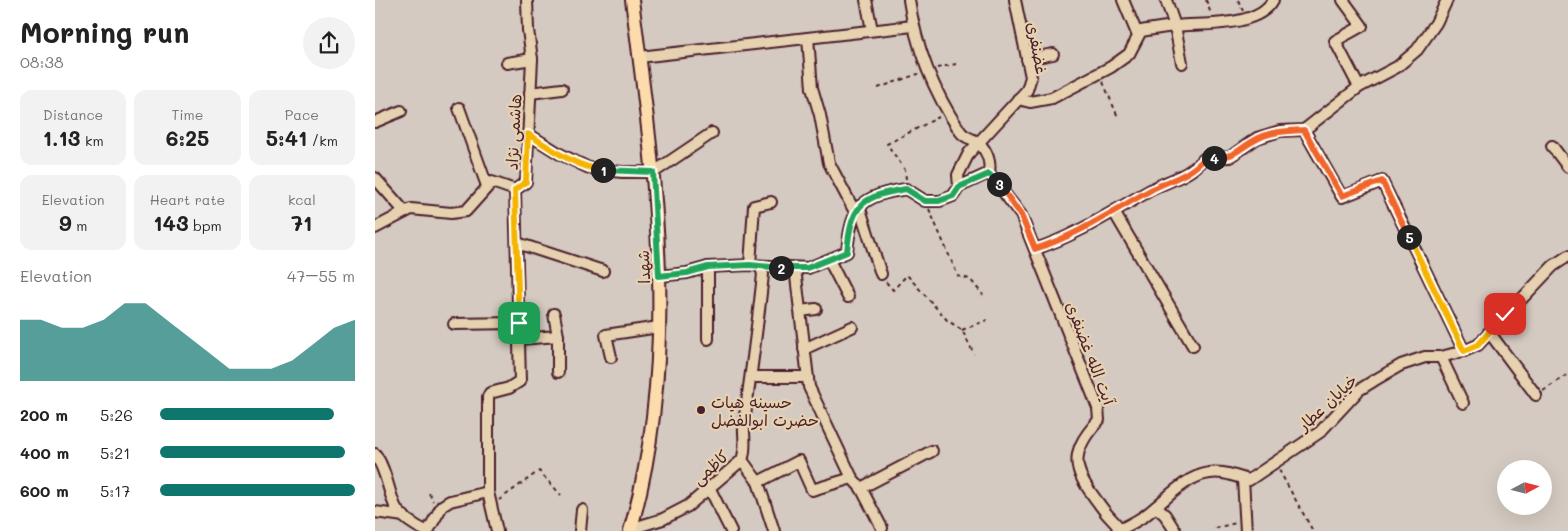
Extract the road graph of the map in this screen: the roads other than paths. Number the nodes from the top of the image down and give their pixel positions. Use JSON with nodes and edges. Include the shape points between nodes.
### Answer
{"nodes":[{"id":1,"x":527,"y":0,"type":"edge"},
{"id":2,"x":632,"y":0,"type":"edge"},
{"id":3,"x":866,"y":0,"type":"edge"},
{"id":4,"x":909,"y":0,"type":"edge"},
{"id":5,"x":1015,"y":0,"type":"edge"},
{"id":6,"x":1123,"y":0,"type":"edge"},
{"id":7,"x":1166,"y":0,"type":"edge"},
{"id":8,"x":1273,"y":0,"type":"edge"},
{"id":9,"x":1343,"y":0,"type":"edge"},
{"id":10,"x":1447,"y":0,"type":"edge"},
{"id":11,"x":913,"y":26,"type":"junction"},
{"id":12,"x":1175,"y":26,"type":"junction"},
{"id":13,"x":872,"y":30,"type":"junction"},
{"id":14,"x":1138,"y":36,"type":"junction"},
{"id":15,"x":808,"y":38,"type":"junction"},
{"id":16,"x":1053,"y":54,"type":"dead end"},
{"id":17,"x":639,"y":57,"type":"junction"},
{"id":18,"x":532,"y":59,"type":"junction"},
{"id":19,"x":1027,"y":59,"type":"junction"},
{"id":20,"x":1182,"y":63,"type":"dead end"},
{"id":21,"x":507,"y":64,"type":"dead end"},
{"id":22,"x":1359,"y":87,"type":"junction"},
{"id":23,"x":562,"y":89,"type":"dead end"},
{"id":24,"x":531,"y":93,"type":"junction"},
{"id":25,"x":1018,"y":100,"type":"junction"},
{"id":26,"x":459,"y":108,"type":"dead end"},
{"id":27,"x":401,"y":111,"type":"dead end"},
{"id":28,"x":375,"y":122,"type":"edge"},
{"id":29,"x":1304,"y":130,"type":"junction"},
{"id":30,"x":528,"y":134,"type":"junction"},
{"id":31,"x":712,"y":134,"type":"dead end"},
{"id":32,"x":978,"y":142,"type":"junction"},
{"id":33,"x":1552,"y":146,"type":"dead end"},
{"id":34,"x":1568,"y":166,"type":"edge"},
{"id":35,"x":653,"y":172,"type":"junction"},
{"id":36,"x":992,"y":176,"type":"junction"},
{"id":37,"x":375,"y":178,"type":"edge"},
{"id":38,"x":487,"y":186,"type":"junction"},
{"id":39,"x":959,"y":187,"type":"junction"},
{"id":40,"x":515,"y":190,"type":"junction"},
{"id":41,"x":771,"y":202,"type":"dead end"},
{"id":42,"x":857,"y":210,"type":"junction"},
{"id":43,"x":405,"y":212,"type":"junction"},
{"id":44,"x":1114,"y":212,"type":"junction"},
{"id":45,"x":375,"y":228,"type":"edge"},
{"id":46,"x":517,"y":243,"type":"junction"},
{"id":47,"x":1035,"y":249,"type":"junction"},
{"id":48,"x":1568,"y":256,"type":"edge"},
{"id":49,"x":829,"y":260,"type":"junction"},
{"id":50,"x":755,"y":266,"type":"junction"},
{"id":51,"x":708,"y":267,"type":"junction"},
{"id":52,"x":795,"y":268,"type":"junction"},
{"id":53,"x":603,"y":271,"type":"dead end"},
{"id":54,"x":881,"y":274,"type":"road end"},
{"id":55,"x":659,"y":276,"type":"junction"},
{"id":56,"x":848,"y":297,"type":"dead end"},
{"id":57,"x":816,"y":309,"type":"dead end"},
{"id":58,"x":800,"y":311,"type":"junction"},
{"id":59,"x":554,"y":314,"type":"dead end"},
{"id":60,"x":519,"y":323,"type":"junction"},
{"id":61,"x":453,"y":324,"type":"dead end"},
{"id":62,"x":659,"y":327,"type":"junction"},
{"id":63,"x":852,"y":327,"type":"dead end"},
{"id":64,"x":1489,"y":332,"type":"junction"},
{"id":65,"x":558,"y":336,"type":"junction"},
{"id":66,"x":708,"y":338,"type":"dead end"},
{"id":67,"x":520,"y":339,"type":"junction"},
{"id":68,"x":1193,"y":346,"type":"dead end"},
{"id":69,"x":805,"y":348,"type":"junction"},
{"id":70,"x":1464,"y":351,"type":"junction"},
{"id":71,"x":1441,"y":356,"type":"junction"},
{"id":72,"x":611,"y":357,"type":"dead end"},
{"id":73,"x":558,"y":372,"type":"dead end"},
{"id":74,"x":752,"y":377,"type":"junction"},
{"id":75,"x":808,"y":377,"type":"junction"},
{"id":76,"x":1537,"y":395,"type":"road end"},
{"id":77,"x":1463,"y":403,"type":"dead end"},
{"id":78,"x":932,"y":451,"type":"dead end"},
{"id":79,"x":375,"y":454,"type":"edge"},
{"id":80,"x":741,"y":460,"type":"junction"},
{"id":81,"x":852,"y":478,"type":"junction"},
{"id":82,"x":1243,"y":479,"type":"junction"},
{"id":83,"x":758,"y":482,"type":"junction"},
{"id":84,"x":861,"y":488,"type":"junction"},
{"id":85,"x":710,"y":489,"type":"junction"},
{"id":86,"x":488,"y":492,"type":"junction"},
{"id":87,"x":1156,"y":507,"type":"junction"},
{"id":88,"x":582,"y":510,"type":"dead end"},
{"id":89,"x":375,"y":512,"type":"edge"},
{"id":90,"x":404,"y":516,"type":"junction"},
{"id":91,"x":1246,"y":526,"type":"edge"},
{"id":92,"x":882,"y":528,"type":"dead end"},
{"id":93,"x":630,"y":530,"type":"edge"},
{"id":94,"x":1119,"y":530,"type":"edge"},
{"id":95,"x":427,"y":531,"type":"edge"},
{"id":96,"x":497,"y":531,"type":"edge"},
{"id":97,"x":580,"y":531,"type":"edge"},
{"id":98,"x":731,"y":531,"type":"edge"},
{"id":99,"x":774,"y":531,"type":"edge"},
{"id":100,"x":1175,"y":531,"type":"edge"}],
"edges":[{"from":1,"to":18,"type":"street","name":"هاشمی نژاد"},
{"from":2,"to":17,"type":"main road","name":"شهدا"},
{"from":3,"to":13,"type":"street"},
{"from":4,"to":11,"type":"street"},
{"from":5,"to":19,"type":"street","name":"غضنفری"},
{"from":6,"to":14,"type":"street"},
{"from":7,"to":12,"type":"street"},
{"from":8,"to":12,"type":"street","via":[[1269,6],[1229,23]]},
{"from":9,"to":22,"type":"street","via":[[1362,26],[1335,41]]},
{"from":10,"to":22,"type":"street","via":[[1417,50],[1397,66]]},
{"from":11,"to":13,"type":"street"},
{"from":11,"to":32,"type":"street","via":[[926,71],[947,112],[962,134]]},
{"from":12,"to":14,"type":"street","via":[[1141,31]]},
{"from":12,"to":20,"type":"street"},
{"from":13,"to":15,"type":"street"},
{"from":14,"to":25,"type":"street","via":[[1129,54],[1111,67],[1052,98],[1031,102]]},
{"from":15,"to":17,"type":"street"},
{"from":15,"to":42,"type":"street","via":[[812,88],[829,163]]},
{"from":16,"to":19,"type":"street"},
{"from":17,"to":35,"type":"main road","name":"شهدا"},
{"from":18,"to":21,"type":"street"},
{"from":18,"to":24,"type":"street","name":"هاشمی نژاد"},
{"from":19,"to":25,"type":"street","name":"غضنفری","via":[[1031,77],[1027,90]]},
{"from":22,"to":29,"type":"street"},
{"from":23,"to":24,"type":"street"},
{"from":24,"to":30,"type":"street","name":"هاشمی نژاد"},
{"from":25,"to":32,"type":"street","name":"غضنفری"},
{"from":26,"to":38,"type":"street"},
{"from":27,"to":28,"type":"street"},
{"from":29,"to":44,"type":"street","via":[[1281,131],[1257,138],[1230,157],[1205,158],[1194,170]]},
{"from":29,"to":70,"type":"street","via":[[1342,196],[1382,181]]},
{"from":30,"to":35,"type":"street","via":[[589,168]]},
{"from":30,"to":40,"type":"street","name":"هاشمی نژاد","via":[[526,182]]},
{"from":31,"to":35,"type":"street"},
{"from":32,"to":36,"type":"street","via":[[989,157]]},
{"from":32,"to":39,"type":"street","name":"غضنفری","via":[[958,175]]},
{"from":33,"to":34,"type":"street"},
{"from":35,"to":55,"type":"main road","name":"شهدا"},
{"from":36,"to":39,"type":"street"},
{"from":36,"to":47,"type":"street","name":"آیت الله غضنفری","via":[[1021,215]]},
{"from":37,"to":43,"type":"street"},
{"from":38,"to":40,"type":"street","via":[[493,182]]},
{"from":38,"to":43,"type":"street","via":[[465,211],[451,213],[411,209]]},
{"from":39,"to":42,"type":"street","via":[[953,196],[946,199],[925,201],[906,189],[873,195]]},
{"from":40,"to":46,"type":"street","name":"هاشمی نژاد"},
{"from":41,"to":50,"type":"street","name":"کاظمی","via":[[754,206]]},
{"from":42,"to":49,"type":"street","via":[[847,252]]},
{"from":42,"to":54,"type":"street"},
{"from":43,"to":45,"type":"street"},
{"from":44,"to":47,"type":"street","via":[[1062,241]]},
{"from":44,"to":68,"type":"street"},
{"from":46,"to":53,"type":"street"},
{"from":46,"to":60,"type":"street","name":"هاشمی نژاد"},
{"from":47,"to":94,"type":"street","name":"آیت الله غضنفری","via":[[1098,408],[1099,420],[1081,441],[1077,458],[1080,478]]},
{"from":48,"to":64,"type":"street","name":"خیابان عطار","via":[[1553,266]]},
{"from":49,"to":52,"type":"street","via":[[807,268]]},
{"from":49,"to":56,"type":"street"},
{"from":50,"to":51,"type":"street"},
{"from":50,"to":52,"type":"street"},
{"from":50,"to":74,"type":"street","name":"کاظمی","via":[[763,274]]},
{"from":51,"to":55,"type":"street"},
{"from":51,"to":66,"type":"street"},
{"from":52,"to":58,"type":"street"},
{"from":55,"to":62,"type":"main road","name":"شهدا"},
{"from":57,"to":58,"type":"street"},
{"from":58,"to":69,"type":"street"},
{"from":59,"to":65,"type":"street"},
{"from":60,"to":61,"type":"street"},
{"from":60,"to":67,"type":"street","name":"هاشمی نژاد"},
{"from":62,"to":72,"type":"street","via":[[606,334]]},
{"from":62,"to":93,"type":"main road","name":"شهدا","via":[[656,403],[639,500]]},
{"from":63,"to":69,"type":"street"},
{"from":64,"to":70,"type":"street","name":"خیابان عطار","via":[[1478,345]]},
{"from":64,"to":76,"type":"street"},
{"from":65,"to":67,"type":"street"},
{"from":65,"to":73,"type":"street"},
{"from":67,"to":86,"type":"street","name":"هاشمی نژاد","via":[[520,381],[490,393],[488,397]]},
{"from":69,"to":75,"type":"street"},
{"from":70,"to":71,"type":"street","name":"خیابان عطار"},
{"from":71,"to":77,"type":"street"},
{"from":71,"to":82,"type":"street","name":"خیابان عطار","via":[[1401,365],[1375,380],[1359,390],[1320,432],[1249,480]]},
{"from":74,"to":75,"type":"street"},
{"from":74,"to":80,"type":"street","name":"کاظمی","via":[[744,426],[746,449]]},
{"from":75,"to":81,"type":"street","via":[[809,387]]},
{"from":78,"to":84,"type":"street"},
{"from":79,"to":90,"type":"street","via":[[395,507]]},
{"from":80,"to":83,"type":"street"},
{"from":80,"to":85,"type":"street","name":"کاظمی"},
{"from":81,"to":83,"type":"street","via":[[812,490],[799,461]]},
{"from":81,"to":84,"type":"street"},
{"from":82,"to":87,"type":"street","via":[[1210,473],[1173,491]]},
{"from":82,"to":91,"type":"street"},
{"from":83,"to":99,"type":"street"},
{"from":84,"to":92,"type":"street"},
{"from":85,"to":93,"type":"street","name":"کاظمی","via":[[663,519]]},
{"from":85,"to":98,"type":"street"},
{"from":86,"to":95,"type":"street","via":[[442,506]]},
{"from":86,"to":96,"type":"street"},
{"from":87,"to":94,"type":"street"},
{"from":87,"to":100,"type":"street"},
{"from":88,"to":97,"type":"street"},
{"from":89,"to":90,"type":"street"},
{"from":90,"to":95,"type":"street"}]}
